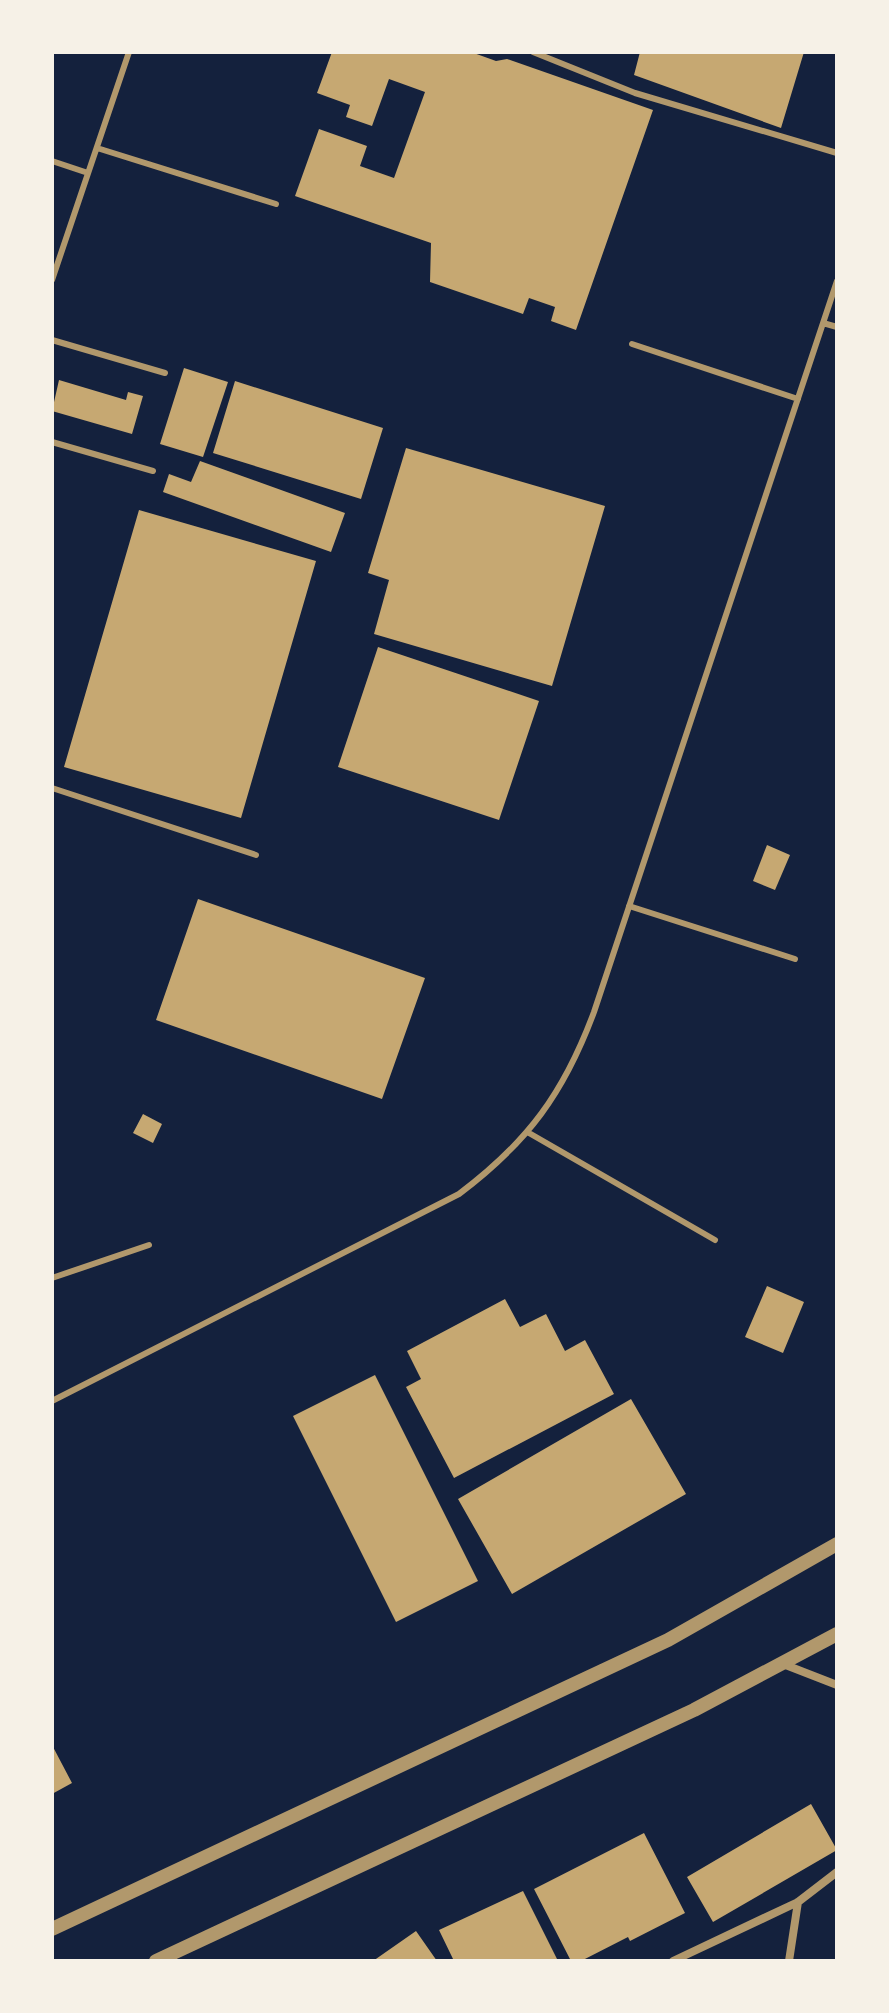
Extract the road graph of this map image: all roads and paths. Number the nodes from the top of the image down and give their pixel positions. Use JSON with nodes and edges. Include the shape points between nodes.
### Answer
{"nodes":[{"id":1,"x":129,"y":52,"type":"edge"},
{"id":2,"x":533,"y":52,"type":"edge"},
{"id":3,"x":97,"y":148,"type":"junction"},
{"id":4,"x":837,"y":153,"type":"edge"},
{"id":5,"x":52,"y":161,"type":"edge"},
{"id":6,"x":88,"y":173,"type":"junction"},
{"id":7,"x":276,"y":204,"type":"dead end"},
{"id":8,"x":52,"y":280,"type":"edge"},
{"id":9,"x":837,"y":281,"type":"edge"},
{"id":10,"x":823,"y":323,"type":"junction"},
{"id":11,"x":837,"y":327,"type":"edge"},
{"id":12,"x":52,"y":340,"type":"edge"},
{"id":13,"x":632,"y":344,"type":"dead end"},
{"id":14,"x":165,"y":373,"type":"dead end"},
{"id":15,"x":798,"y":399,"type":"junction"},
{"id":16,"x":52,"y":442,"type":"edge"},
{"id":17,"x":153,"y":471,"type":"dead end"},
{"id":18,"x":52,"y":788,"type":"edge"},
{"id":19,"x":256,"y":855,"type":"dead end"},
{"id":20,"x":629,"y":906,"type":"junction"},
{"id":21,"x":795,"y":959,"type":"dead end"},
{"id":22,"x":529,"y":1133,"type":"junction"},
{"id":23,"x":715,"y":1240,"type":"dead end"},
{"id":24,"x":149,"y":1245,"type":"dead end"},
{"id":25,"x":52,"y":1278,"type":"edge"},
{"id":26,"x":52,"y":1401,"type":"edge"},
{"id":27,"x":837,"y":1544,"type":"edge"},
{"id":28,"x":837,"y":1634,"type":"edge"},
{"id":29,"x":782,"y":1664,"type":"junction"},
{"id":30,"x":837,"y":1685,"type":"edge"},
{"id":31,"x":837,"y":1872,"type":"edge"},
{"id":32,"x":798,"y":1902,"type":"junction"},
{"id":33,"x":52,"y":1929,"type":"edge"},
{"id":34,"x":156,"y":1961,"type":"edge"},
{"id":35,"x":673,"y":1961,"type":"edge"},
{"id":36,"x":789,"y":1961,"type":"edge"}],
"edges":[{"from":1,"to":3,"type":"lane"},
{"from":2,"to":4,"type":"lane","via":[[635,93]]},
{"from":3,"to":6,"type":"lane"},
{"from":3,"to":7,"type":"lane"},
{"from":5,"to":6,"type":"lane"},
{"from":6,"to":8,"type":"lane"},
{"from":9,"to":10,"type":"lane"},
{"from":10,"to":11,"type":"lane"},
{"from":10,"to":15,"type":"lane"},
{"from":12,"to":14,"type":"lane"},
{"from":13,"to":15,"type":"lane"},
{"from":15,"to":20,"type":"lane"},
{"from":16,"to":17,"type":"lane"},
{"from":18,"to":19,"type":"lane"},
{"from":20,"to":21,"type":"lane"},
{"from":20,"to":22,"type":"lane","via":[[578,1055]]},
{"from":22,"to":23,"type":"lane"},
{"from":22,"to":26,"type":"lane","via":[[459,1194]]},
{"from":24,"to":25,"type":"lane"},
{"from":27,"to":33,"type":"street","via":[[668,1640]]},
{"from":28,"to":29,"type":"street"},
{"from":29,"to":30,"type":"street"},
{"from":29,"to":34,"type":"street"},
{"from":31,"to":32,"type":"street"},
{"from":32,"to":35,"type":"street"},
{"from":32,"to":36,"type":"street"}]}
